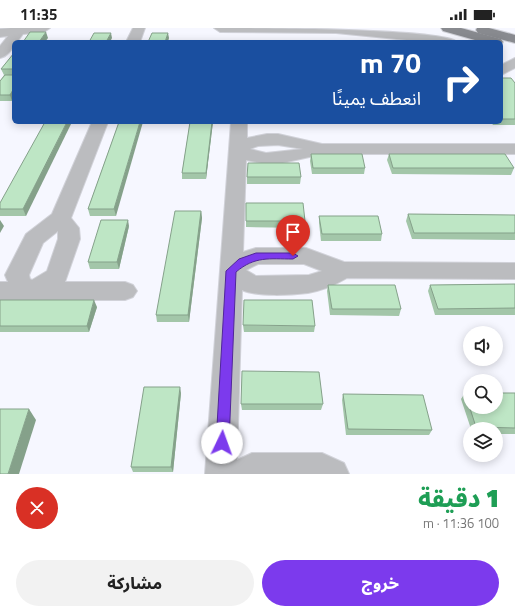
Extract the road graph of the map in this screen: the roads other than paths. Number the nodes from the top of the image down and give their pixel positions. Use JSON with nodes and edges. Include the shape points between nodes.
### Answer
{"nodes":[{"id":1,"x":44,"y":28,"type":"edge"},
{"id":2,"x":139,"y":28,"type":"edge"},
{"id":3,"x":220,"y":28,"type":"edge"},
{"id":4,"x":447,"y":28,"type":"edge"},
{"id":5,"x":475,"y":28,"type":"edge"},
{"id":6,"x":19,"y":31,"type":"junction"},
{"id":7,"x":0,"y":33,"type":"edge"},
{"id":8,"x":515,"y":39,"type":"edge"},
{"id":9,"x":134,"y":40,"type":"edge"},
{"id":10,"x":441,"y":40,"type":"edge"},
{"id":11,"x":489,"y":40,"type":"edge"},
{"id":12,"x":503,"y":44,"type":"edge"},
{"id":13,"x":515,"y":48,"type":"edge"},
{"id":14,"x":0,"y":54,"type":"edge"},
{"id":15,"x":503,"y":59,"type":"edge"},
{"id":16,"x":515,"y":62,"type":"edge"},
{"id":17,"x":503,"y":70,"type":"edge"},
{"id":18,"x":99,"y":124,"type":"edge"},
{"id":19,"x":239,"y":124,"type":"edge"},
{"id":20,"x":238,"y":149,"type":"junction"},
{"id":21,"x":515,"y":149,"type":"edge"},
{"id":22,"x":61,"y":218,"type":"junction"},
{"id":23,"x":231,"y":271,"type":"junction"},
{"id":24,"x":515,"y":271,"type":"edge"},
{"id":25,"x":0,"y":291,"type":"edge"},
{"id":26,"x":33,"y":291,"type":"junction"},
{"id":27,"x":125,"y":291,"type":"dead end"},
{"id":28,"x":221,"y":474,"type":"edge"},
{"id":29,"x":243,"y":474,"type":"edge"},
{"id":30,"x":333,"y":474,"type":"edge"}],
"edges":[{"from":1,"to":6,"type":"street"},
{"from":2,"to":9,"type":"street"},
{"from":3,"to":10,"type":"street","via":[[367,29],[415,34]]},
{"from":4,"to":11,"type":"main road"},
{"from":5,"to":8,"type":"main road"},
{"from":6,"to":7,"type":"street"},
{"from":6,"to":14,"type":"street"},
{"from":12,"to":13,"type":"main road"},
{"from":15,"to":16,"type":"street"},
{"from":16,"to":17,"type":"street"},
{"from":18,"to":22,"type":"street"},
{"from":19,"to":20,"type":"street"},
{"from":20,"to":21,"type":"street","via":[[254,140],[293,140],[321,149]]},
{"from":20,"to":23,"type":"street"},
{"from":22,"to":26,"type":"street","via":[[68,228],[69,239],[57,276]]},
{"from":22,"to":26,"type":"street","via":[[34,239],[17,275],[21,285]]},
{"from":23,"to":24,"type":"street","via":[[242,262],[256,256],[306,256],[342,270]]},
{"from":23,"to":28,"type":"street"},
{"from":25,"to":26,"type":"street"},
{"from":26,"to":27,"type":"street"},
{"from":29,"to":30,"type":"street","via":[[252,469],[322,469]]}]}
